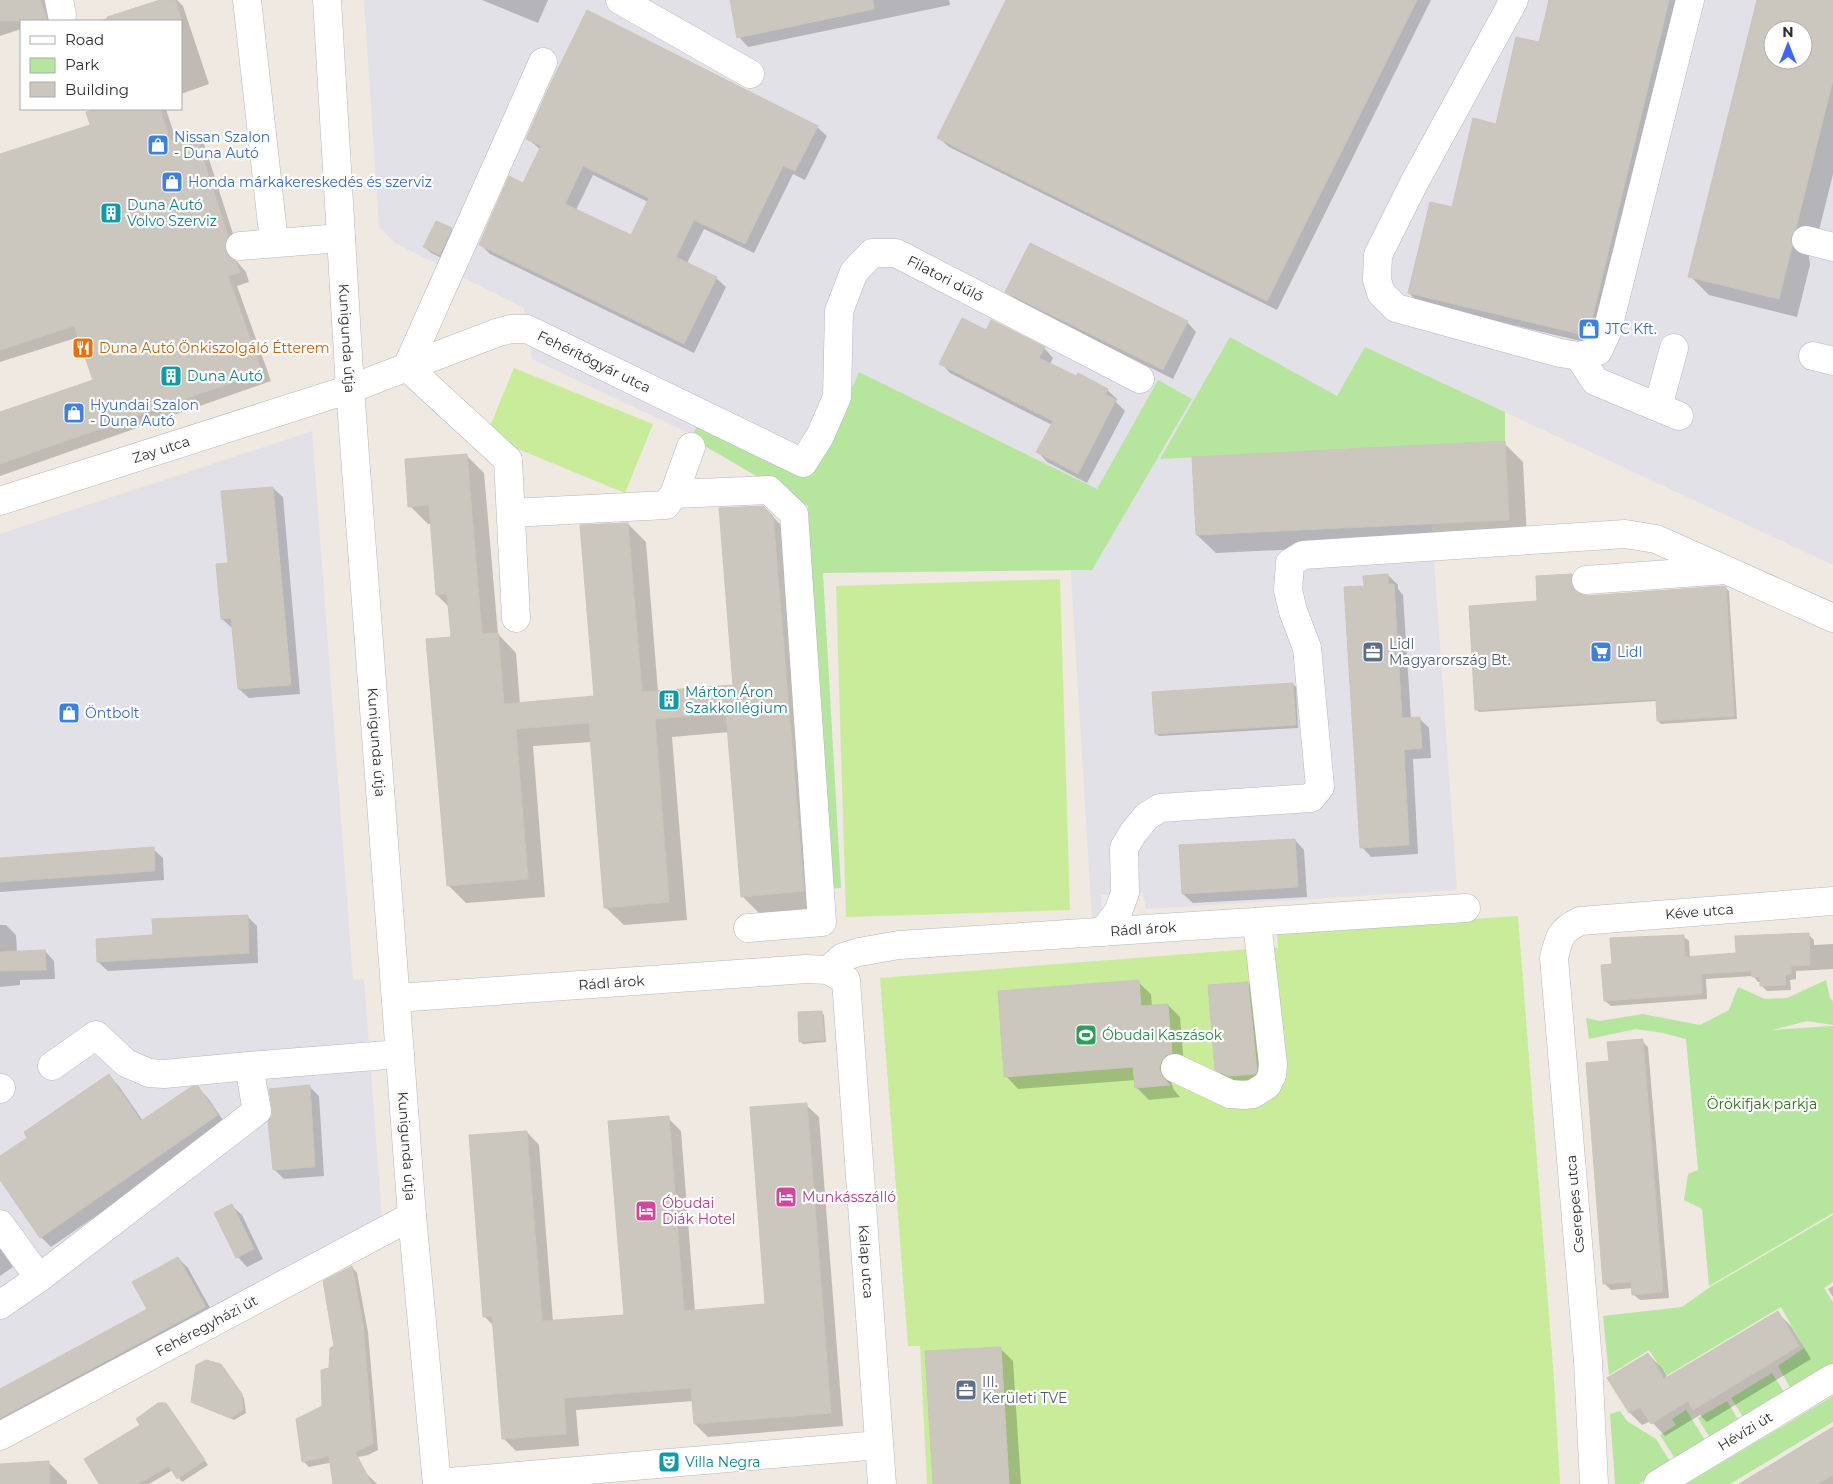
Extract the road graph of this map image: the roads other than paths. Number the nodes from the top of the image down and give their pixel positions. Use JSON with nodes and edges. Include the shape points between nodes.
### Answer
{"nodes":[{"id":1,"x":247,"y":0,"type":"edge"},
{"id":2,"x":327,"y":0,"type":"edge"},
{"id":3,"x":620,"y":0,"type":"edge"},
{"id":4,"x":1514,"y":0,"type":"edge"},
{"id":5,"x":1690,"y":0,"type":"edge"},
{"id":6,"x":543,"y":62,"type":"dead end"},
{"id":7,"x":750,"y":74,"type":"dead end"},
{"id":8,"x":341,"y":238,"type":"junction"},
{"id":9,"x":1806,"y":240,"type":"dead end"},
{"id":10,"x":274,"y":242,"type":"junction"},
{"id":11,"x":240,"y":246,"type":"dead end"},
{"id":12,"x":1833,"y":247,"type":"edge"},
{"id":13,"x":1674,"y":348,"type":"dead end"},
{"id":14,"x":1579,"y":356,"type":"junction"},
{"id":15,"x":407,"y":367,"type":"junction"},
{"id":16,"x":1140,"y":379,"type":"dead end"},
{"id":17,"x":350,"y":389,"type":"junction"},
{"id":18,"x":692,"y":447,"type":"dead end"},
{"id":19,"x":803,"y":463,"type":"joint"},
{"id":20,"x":674,"y":494,"type":"junction"},
{"id":21,"x":0,"y":501,"type":"edge"},
{"id":22,"x":511,"y":513,"type":"junction"},
{"id":23,"x":1726,"y":570,"type":"junction"},
{"id":24,"x":1586,"y":580,"type":"dead end"},
{"id":25,"x":516,"y":618,"type":"dead end"},
{"id":26,"x":1833,"y":618,"type":"edge"},
{"id":27,"x":1833,"y":901,"type":"edge"},
{"id":28,"x":1466,"y":908,"type":"dead end"},
{"id":29,"x":1257,"y":922,"type":"junction"},
{"id":30,"x":748,"y":928,"type":"dead end"},
{"id":31,"x":1567,"y":928,"type":"joint"},
{"id":32,"x":1103,"y":932,"type":"junction"},
{"id":33,"x":837,"y":975,"type":"junction"},
{"id":34,"x":396,"y":998,"type":"junction"},
{"id":35,"x":400,"y":1054,"type":"junction"},
{"id":36,"x":52,"y":1066,"type":"dead end"},
{"id":37,"x":249,"y":1066,"type":"junction"},
{"id":38,"x":1175,"y":1068,"type":"dead end"},
{"id":39,"x":412,"y":1216,"type":"junction"},
{"id":40,"x":0,"y":1224,"type":"edge"},
{"id":41,"x":39,"y":1278,"type":"junction"},
{"id":42,"x":0,"y":1305,"type":"edge"},
{"id":43,"x":1833,"y":1378,"type":"edge"},
{"id":44,"x":0,"y":1436,"type":"edge"},
{"id":45,"x":879,"y":1445,"type":"junction"},
{"id":46,"x":437,"y":1484,"type":"edge"},
{"id":47,"x":882,"y":1484,"type":"edge"},
{"id":48,"x":1594,"y":1484,"type":"edge"},
{"id":49,"x":1658,"y":1484,"type":"edge"}],
"edges":[{"from":1,"to":10,"type":"street"},
{"from":2,"to":8,"type":"street","name":"Kunigunda útja"},
{"from":3,"to":7,"type":"street"},
{"from":4,"to":14,"type":"street","via":[[1378,256],[1377,280],[1382,294],[1396,308]]},
{"from":5,"to":14,"type":"street","via":[[1607,332],[1598,351]]},
{"from":6,"to":15,"type":"street"},
{"from":8,"to":10,"type":"street"},
{"from":8,"to":17,"type":"street","name":"Kunigunda útja"},
{"from":9,"to":12,"type":"street"},
{"from":10,"to":11,"type":"street"},
{"from":13,"to":14,"type":"street","via":[[1668,412],[1595,380]]},
{"from":15,"to":17,"type":"street","name":"Fehérítőgyár utca"},
{"from":15,"to":19,"type":"street","name":"Fehérítőgyár utca","via":[[496,333],[527,329]]},
{"from":15,"to":22,"type":"street","via":[[508,460]]},
{"from":16,"to":19,"type":"street","name":"Filatori dűlő","via":[[896,252],[872,252],[854,272],[839,311],[837,397],[820,436]]},
{"from":17,"to":21,"type":"street","name":"Zay utca"},
{"from":17,"to":34,"type":"street","name":"Kunigunda útja"},
{"from":18,"to":20,"type":"street"},
{"from":20,"to":22,"type":"street","via":[[666,505]]},
{"from":20,"to":30,"type":"street","via":[[769,490],[794,514],[822,922]]},
{"from":22,"to":25,"type":"street"},
{"from":23,"to":24,"type":"street"},
{"from":23,"to":26,"type":"street"},
{"from":23,"to":32,"type":"street","via":[[1656,539],[1625,534],[1303,554],[1290,563],[1288,590],[1307,648],[1320,787],[1311,798],[1160,808],[1147,816],[1124,848],[1125,893],[1118,912]]},
{"from":27,"to":31,"type":"street","name":"Kéve utca","via":[[1580,921]]},
{"from":28,"to":29,"type":"street","name":"Rádl árok"},
{"from":29,"to":32,"type":"street","name":"Rádl árok"},
{"from":29,"to":38,"type":"street","via":[[1272,1064],[1272,1075],[1267,1085],[1252,1094],[1230,1094]]},
{"from":31,"to":48,"type":"street","name":"Cserepes utca","via":[[1559,937],[1554,958],[1588,1361]]},
{"from":32,"to":33,"type":"street","name":"Rádl árok","via":[[899,945],[843,957]]},
{"from":33,"to":34,"type":"street","name":"Rádl árok","via":[[806,969]]},
{"from":33,"to":45,"type":"street","name":"Kalap utca"},
{"from":34,"to":35,"type":"street","name":"Kunigunda útja"},
{"from":35,"to":37,"type":"street"},
{"from":35,"to":39,"type":"street","name":"Kunigunda útja"},
{"from":36,"to":37,"type":"street","via":[[96,1035],[126,1063],[149,1073]]},
{"from":37,"to":41,"type":"street","via":[[257,1111]]},
{"from":39,"to":44,"type":"street","name":"Fehéregyházi út"},
{"from":39,"to":46,"type":"street","name":"Kunigunda útja"},
{"from":40,"to":41,"type":"street"},
{"from":41,"to":42,"type":"street"},
{"from":43,"to":49,"type":"street","name":"Hévízi út"},
{"from":45,"to":46,"type":"street"},
{"from":45,"to":47,"type":"street","name":"Kalap utca"}]}
